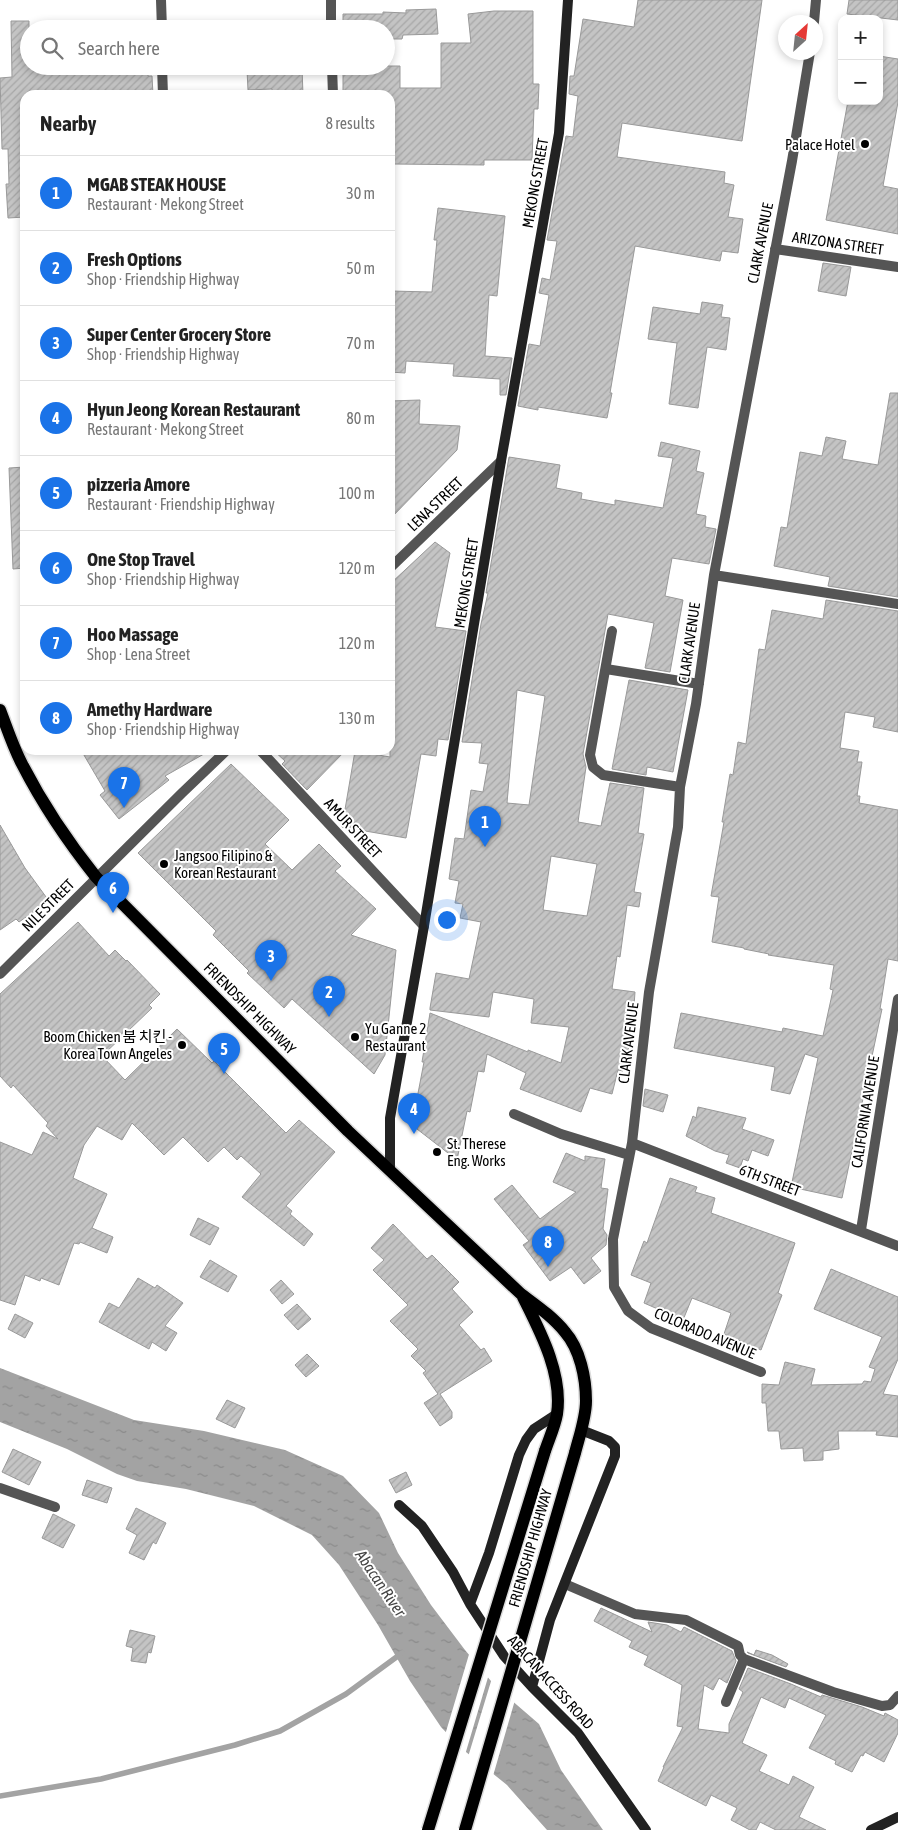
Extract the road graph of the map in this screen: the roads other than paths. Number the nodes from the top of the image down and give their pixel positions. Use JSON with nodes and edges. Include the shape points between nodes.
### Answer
{"nodes":[{"id":1,"x":161,"y":0,"type":"edge"},
{"id":2,"x":330,"y":0,"type":"edge"},
{"id":3,"x":568,"y":0,"type":"edge"},
{"id":4,"x":816,"y":0,"type":"edge"},
{"id":5,"x":815,"y":15,"type":"edge"},
{"id":6,"x":162,"y":20,"type":"edge"},
{"id":7,"x":331,"y":20,"type":"edge"},
{"id":8,"x":809,"y":60,"type":"edge"},
{"id":9,"x":162,"y":75,"type":"edge"},
{"id":10,"x":332,"y":75,"type":"edge"},
{"id":11,"x":163,"y":90,"type":"edge"},
{"id":12,"x":333,"y":90,"type":"edge"},
{"id":13,"x":774,"y":249,"type":"junction"},
{"id":14,"x":898,"y":267,"type":"edge"},
{"id":15,"x":501,"y":461,"type":"junction"},
{"id":16,"x":395,"y":563,"type":"edge"},
{"id":17,"x":714,"y":575,"type":"junction"},
{"id":18,"x":898,"y":604,"type":"edge"},
{"id":19,"x":612,"y":631,"type":"dead end"},
{"id":20,"x":606,"y":669,"type":"junction"},
{"id":21,"x":699,"y":684,"type":"junction"},
{"id":22,"x":0,"y":710,"type":"edge"},
{"id":23,"x":222,"y":755,"type":"edge"},
{"id":24,"x":265,"y":755,"type":"edge"},
{"id":25,"x":680,"y":787,"type":"junction"},
{"id":26,"x":96,"y":877,"type":"junction"},
{"id":27,"x":424,"y":926,"type":"junction"},
{"id":28,"x":0,"y":974,"type":"edge"},
{"id":29,"x":898,"y":999,"type":"edge"},
{"id":30,"x":514,"y":1114,"type":"dead end"},
{"id":31,"x":632,"y":1143,"type":"junction"},
{"id":32,"x":629,"y":1155,"type":"junction"},
{"id":33,"x":390,"y":1170,"type":"junction"},
{"id":34,"x":861,"y":1230,"type":"junction"},
{"id":35,"x":613,"y":1239,"type":"joint"},
{"id":36,"x":898,"y":1246,"type":"edge"},
{"id":37,"x":521,"y":1294,"type":"junction"},
{"id":38,"x":761,"y":1372,"type":"dead end"},
{"id":39,"x":557,"y":1414,"type":"junction"},
{"id":40,"x":581,"y":1430,"type":"junction"},
{"id":41,"x":0,"y":1488,"type":"edge"},
{"id":42,"x":400,"y":1505,"type":"dead end"},
{"id":43,"x":55,"y":1507,"type":"dead end"},
{"id":44,"x":565,"y":1584,"type":"junction"},
{"id":45,"x":470,"y":1604,"type":"junction"},
{"id":46,"x":744,"y":1659,"type":"junction"},
{"id":47,"x":532,"y":1687,"type":"junction"},
{"id":48,"x":898,"y":1696,"type":"edge"},
{"id":49,"x":726,"y":1702,"type":"dead end"},
{"id":50,"x":898,"y":1817,"type":"edge"},
{"id":51,"x":428,"y":1830,"type":"edge"},
{"id":52,"x":465,"y":1830,"type":"edge"},
{"id":53,"x":646,"y":1830,"type":"edge"},
{"id":54,"x":871,"y":1830,"type":"edge"}],
"edges":[{"from":1,"to":6,"type":"street"},
{"from":2,"to":7,"type":"street"},
{"from":3,"to":15,"type":"street","name":"MEKONG STREET","via":[[559,132]]},
{"from":4,"to":5,"type":"street"},
{"from":8,"to":13,"type":"street","name":"CLARK AVENUE"},
{"from":9,"to":11,"type":"street"},
{"from":10,"to":12,"type":"street"},
{"from":13,"to":14,"type":"street","name":"ARIZONA STREET"},
{"from":13,"to":17,"type":"street","name":"CLARK AVENUE"},
{"from":15,"to":16,"type":"street","name":"LENA STREET"},
{"from":15,"to":27,"type":"street","name":"MEKONG STREET"},
{"from":17,"to":18,"type":"street"},
{"from":17,"to":21,"type":"street","name":"CLARK AVENUE"},
{"from":19,"to":20,"type":"street"},
{"from":20,"to":21,"type":"street"},
{"from":20,"to":25,"type":"street","via":[[590,755],[593,767],[604,774]]},
{"from":21,"to":25,"type":"street","name":"CLARK AVENUE"},
{"from":22,"to":26,"type":"main road","name":"FRIENDSHIP HIGHWAY","via":[[21,763],[39,795],[64,836]]},
{"from":23,"to":26,"type":"street"},
{"from":24,"to":27,"type":"street","name":"AMUR STREET"},
{"from":25,"to":31,"type":"street","name":"CLARK AVENUE","via":[[678,827],[649,992]]},
{"from":26,"to":28,"type":"street","name":"NILE STREET"},
{"from":26,"to":33,"type":"main road","name":"FRIENDSHIP HIGHWAY"},
{"from":27,"to":33,"type":"street","name":"MEKONG STREET","via":[[390,1118]]},
{"from":29,"to":34,"type":"street","name":"CALIFORNIA AVENUE"},
{"from":30,"to":32,"type":"street","via":[[561,1134]]},
{"from":31,"to":32,"type":"street","name":"CLARK AVENUE"},
{"from":31,"to":34,"type":"street","name":"6TH STREET"},
{"from":32,"to":35,"type":"street","name":"CLARK AVENUE"},
{"from":33,"to":37,"type":"main road","name":"FRIENDSHIP HIGHWAY"},
{"from":34,"to":36,"type":"street","name":"6TH STREET"},
{"from":35,"to":38,"type":"street","name":"COLORADO AVENUE","via":[[614,1287],[628,1311],[651,1328]]},
{"from":37,"to":39,"type":"main road","name":"FRIENDSHIP HIGHWAY","via":[[551,1360],[557,1390]]},
{"from":37,"to":40,"type":"main road","name":"FRIENDSHIP HIGHWAY","via":[[566,1333],[577,1352],[586,1402]]},
{"from":39,"to":45,"type":"street","via":[[534,1429],[519,1455]]},
{"from":39,"to":51,"type":"main road","name":"FRIENDSHIP HIGHWAY","bridge":true},
{"from":40,"to":44,"type":"street","via":[[615,1447]]},
{"from":40,"to":52,"type":"main road","name":"FRIENDSHIP HIGHWAY","bridge":true},
{"from":41,"to":43,"type":"street"},
{"from":42,"to":45,"type":"street","name":"ABACAN ACCESS ROAD","via":[[422,1526]]},
{"from":44,"to":46,"type":"street","via":[[635,1614],[686,1620],[738,1646]]},
{"from":44,"to":47,"type":"street","via":[[550,1620]]},
{"from":45,"to":47,"type":"street","name":"ABACAN ACCESS ROAD","via":[[504,1656]]},
{"from":46,"to":48,"type":"street","via":[[833,1692],[882,1706],[890,1705]]},
{"from":46,"to":49,"type":"street"},
{"from":47,"to":53,"type":"street","name":"ABACAN ACCESS ROAD","via":[[578,1733]]},
{"from":50,"to":54,"type":"street"}]}
